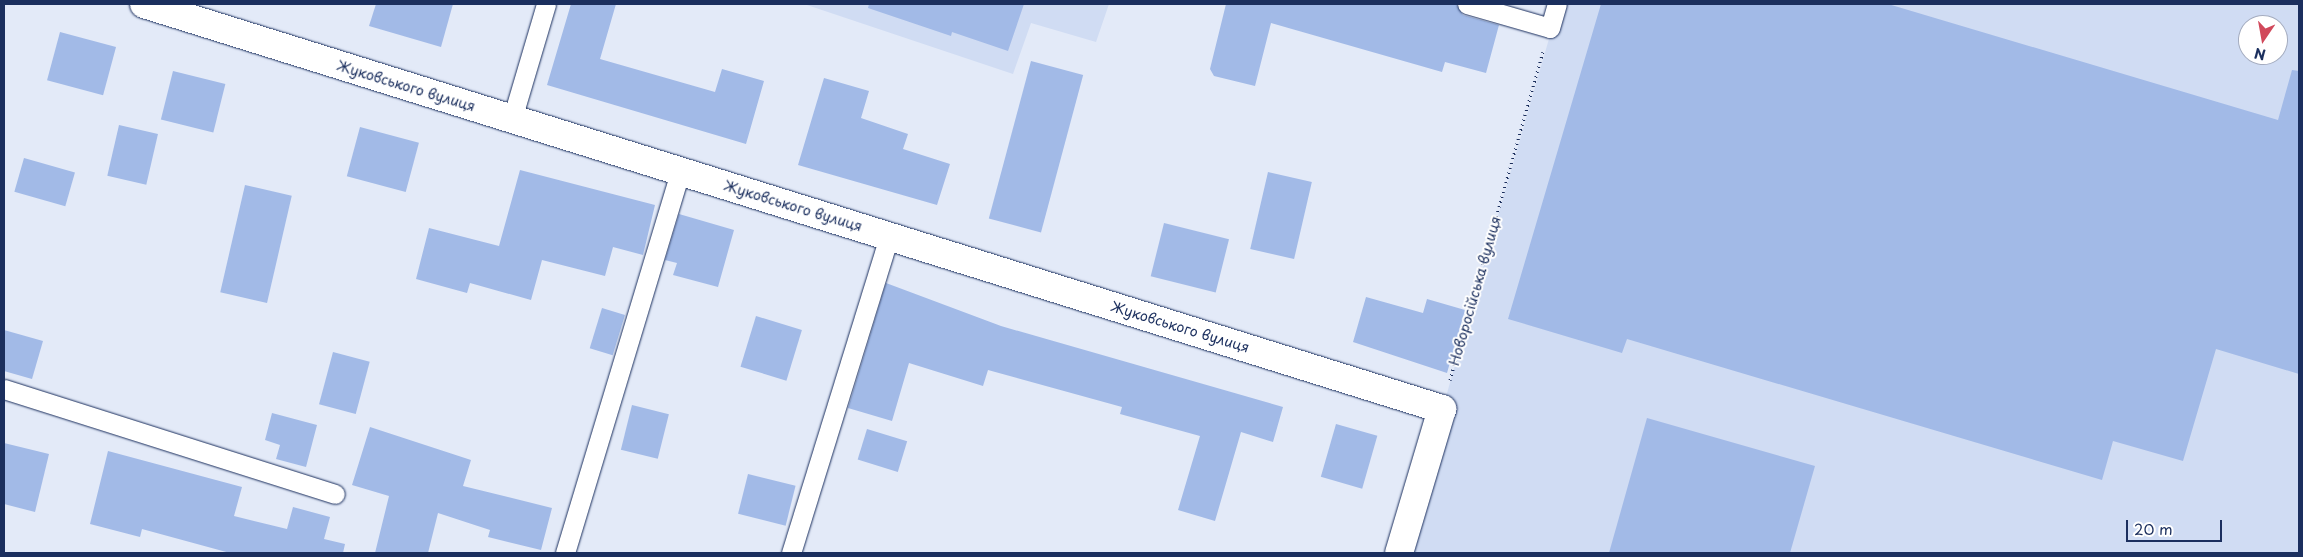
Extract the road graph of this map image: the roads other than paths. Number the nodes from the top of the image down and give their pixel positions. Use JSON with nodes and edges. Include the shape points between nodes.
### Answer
{"nodes":[{"id":1,"x":144,"y":4,"type":"edge"},
{"id":2,"x":546,"y":4,"type":"edge"},
{"id":3,"x":1467,"y":4,"type":"edge"},
{"id":4,"x":1557,"y":4,"type":"edge"},
{"id":5,"x":512,"y":118,"type":"junction"},
{"id":6,"x":680,"y":171,"type":"junction"},
{"id":7,"x":890,"y":237,"type":"junction"},
{"id":8,"x":4,"y":389,"type":"edge"},
{"id":9,"x":335,"y":494,"type":"dead end"},
{"id":10,"x":564,"y":553,"type":"edge"},
{"id":11,"x":791,"y":553,"type":"edge"},
{"id":12,"x":1399,"y":553,"type":"edge"}],
"edges":[{"from":1,"to":5,"type":"street","name":"Жуковського вулиця"},
{"from":2,"to":5,"type":"lane"},
{"from":3,"to":4,"type":"lane","via":[[1550,28]]},
{"from":5,"to":6,"type":"street","name":"Жуковського вулиця"},
{"from":6,"to":7,"type":"street","name":"Жуковського вулиця"},
{"from":6,"to":10,"type":"lane"},
{"from":7,"to":11,"type":"lane"},
{"from":7,"to":12,"type":"street","name":"Жуковського вулиця","via":[[1442,409]]},
{"from":8,"to":9,"type":"lane"}]}
